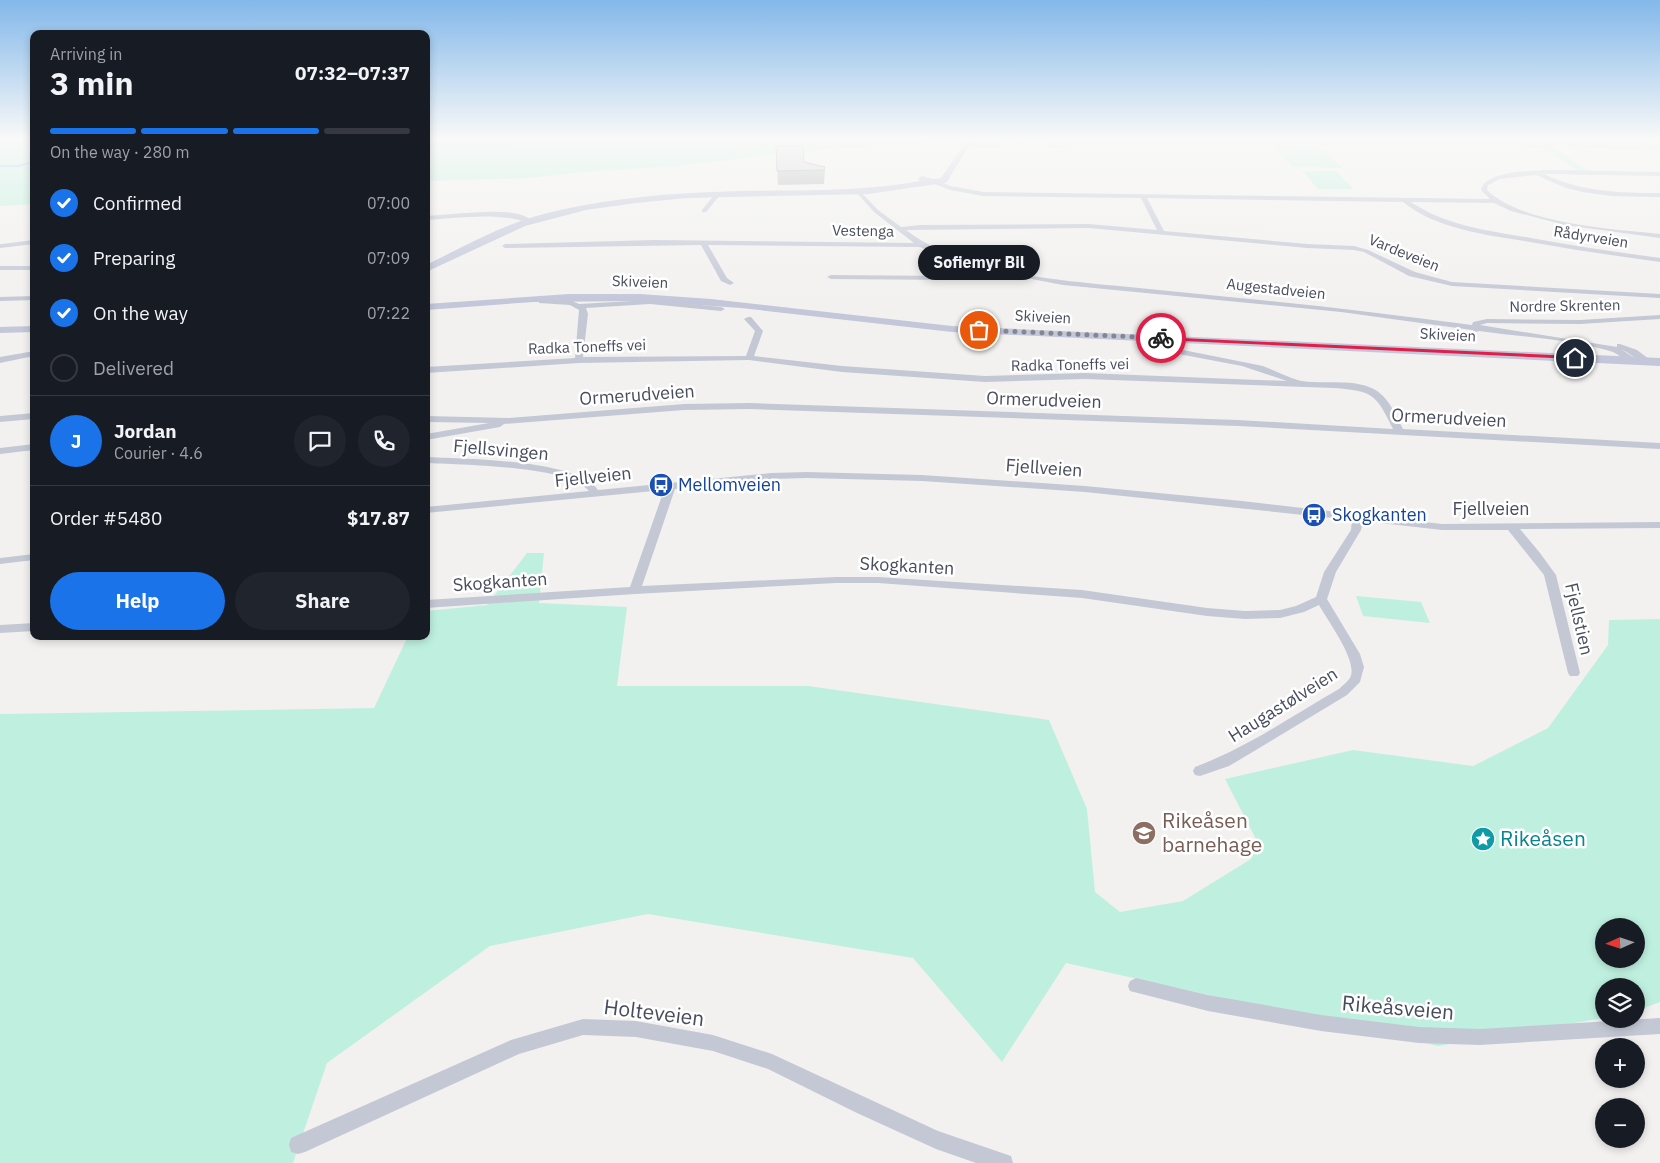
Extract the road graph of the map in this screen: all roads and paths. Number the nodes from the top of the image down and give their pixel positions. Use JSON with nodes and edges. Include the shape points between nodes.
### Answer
{"nodes":[{"id":1,"x":751,"y":194,"type":"edge"},
{"id":2,"x":861,"y":194,"type":"edge"},
{"id":3,"x":1005,"y":194,"type":"edge"},
{"id":4,"x":1488,"y":194,"type":"edge"},
{"id":5,"x":1606,"y":194,"type":"edge"},
{"id":6,"x":717,"y":195,"type":"junction"},
{"id":7,"x":1660,"y":195,"type":"edge"},
{"id":8,"x":1143,"y":196,"type":"junction"},
{"id":9,"x":1405,"y":200,"type":"junction"},
{"id":10,"x":1494,"y":201,"type":"junction"},
{"id":11,"x":704,"y":211,"type":"dead end"},
{"id":12,"x":430,"y":218,"type":"edge"},
{"id":13,"x":530,"y":221,"type":"junction"},
{"id":14,"x":898,"y":229,"type":"junction"},
{"id":15,"x":1161,"y":232,"type":"junction"},
{"id":16,"x":1660,"y":236,"type":"edge"},
{"id":17,"x":30,"y":242,"type":"edge"},
{"id":18,"x":703,"y":242,"type":"junction"},
{"id":19,"x":2,"y":246,"type":"dead end"},
{"id":20,"x":505,"y":246,"type":"dead end"},
{"id":21,"x":921,"y":246,"type":"junction"},
{"id":22,"x":1660,"y":260,"type":"edge"},
{"id":23,"x":430,"y":267,"type":"edge"},
{"id":24,"x":0,"y":268,"type":"edge"},
{"id":25,"x":30,"y":268,"type":"edge"},
{"id":26,"x":984,"y":268,"type":"junction"},
{"id":27,"x":831,"y":277,"type":"dead end"},
{"id":28,"x":730,"y":283,"type":"dead end"},
{"id":29,"x":1660,"y":296,"type":"edge"},
{"id":30,"x":30,"y":298,"type":"edge"},
{"id":31,"x":534,"y":298,"type":"junction"},
{"id":32,"x":0,"y":299,"type":"edge"},
{"id":33,"x":580,"y":306,"type":"junction"},
{"id":34,"x":430,"y":307,"type":"edge"},
{"id":35,"x":721,"y":308,"type":"dead end"},
{"id":36,"x":1660,"y":317,"type":"edge"},
{"id":37,"x":748,"y":319,"type":"dead end"},
{"id":38,"x":30,"y":329,"type":"edge"},
{"id":39,"x":0,"y":330,"type":"edge"},
{"id":40,"x":1476,"y":330,"type":"junction"},
{"id":41,"x":1140,"y":338,"type":"junction"},
{"id":42,"x":1564,"y":340,"type":"junction"},
{"id":43,"x":30,"y":354,"type":"edge"},
{"id":44,"x":749,"y":358,"type":"junction"},
{"id":45,"x":0,"y":360,"type":"edge"},
{"id":46,"x":578,"y":360,"type":"junction"},
{"id":47,"x":1631,"y":360,"type":"junction"},
{"id":48,"x":1646,"y":361,"type":"junction"},
{"id":49,"x":1660,"y":362,"type":"edge"},
{"id":50,"x":430,"y":370,"type":"edge"},
{"id":51,"x":1302,"y":384,"type":"junction"},
{"id":52,"x":30,"y":416,"type":"edge"},
{"id":53,"x":430,"y":418,"type":"edge"},
{"id":54,"x":0,"y":419,"type":"edge"},
{"id":55,"x":509,"y":421,"type":"junction"},
{"id":56,"x":1399,"y":431,"type":"junction"},
{"id":57,"x":430,"y":436,"type":"edge"},
{"id":58,"x":1660,"y":446,"type":"edge"},
{"id":59,"x":30,"y":447,"type":"edge"},
{"id":60,"x":0,"y":450,"type":"edge"},
{"id":61,"x":430,"y":460,"type":"edge"},
{"id":62,"x":670,"y":487,"type":"junction"},
{"id":63,"x":596,"y":494,"type":"junction"},
{"id":64,"x":430,"y":510,"type":"edge"},
{"id":65,"x":1358,"y":518,"type":"junction"},
{"id":66,"x":1660,"y":525,"type":"edge"},
{"id":67,"x":1511,"y":526,"type":"junction"},
{"id":68,"x":30,"y":557,"type":"edge"},
{"id":69,"x":0,"y":561,"type":"edge"},
{"id":70,"x":635,"y":590,"type":"junction"},
{"id":71,"x":1321,"y":599,"type":"junction"},
{"id":72,"x":430,"y":604,"type":"edge"},
{"id":73,"x":30,"y":627,"type":"edge"},
{"id":74,"x":0,"y":629,"type":"edge"},
{"id":75,"x":1574,"y":673,"type":"dead end"},
{"id":76,"x":1200,"y":771,"type":"dead end"},
{"id":77,"x":1136,"y":986,"type":"dead end"},
{"id":78,"x":1660,"y":1026,"type":"edge"},
{"id":79,"x":298,"y":1145,"type":"dead end"},
{"id":80,"x":1004,"y":1163,"type":"edge"}],
"edges":[{"from":1,"to":6,"type":"main road"},
{"from":2,"to":14,"type":"street","name":"Augestadveien"},
{"from":3,"to":8,"type":"street"},
{"from":4,"to":10,"type":"street"},
{"from":5,"to":7,"type":"street"},
{"from":6,"to":11,"type":"street"},
{"from":6,"to":13,"type":"main road","via":[[628,202]]},
{"from":8,"to":9,"type":"street"},
{"from":8,"to":15,"type":"street"},
{"from":9,"to":10,"type":"street"},
{"from":9,"to":22,"type":"street","name":"Rådyrveien","via":[[1456,224],[1490,232]]},
{"from":10,"to":16,"type":"street","via":[[1549,220]]},
{"from":12,"to":13,"type":"street","via":[[505,216]]},
{"from":13,"to":23,"type":"main road","via":[[493,235]]},
{"from":14,"to":15,"type":"street","name":"Vardeveien","via":[[1066,225]]},
{"from":14,"to":21,"type":"street","name":"Augestadveien"},
{"from":15,"to":29,"type":"street","name":"Vardeveien","via":[[1360,249],[1412,274],[1452,284]]},
{"from":17,"to":19,"type":"street"},
{"from":18,"to":20,"type":"street","name":"Vestenga"},
{"from":18,"to":21,"type":"street","name":"Vestenga"},
{"from":18,"to":28,"type":"street","via":[[724,279]]},
{"from":21,"to":26,"type":"street","name":"Augestadveien"},
{"from":24,"to":25,"type":"street"},
{"from":26,"to":27,"type":"street","via":[[970,275],[952,278]]},
{"from":26,"to":40,"type":"street","name":"Augestadveien","via":[[1064,283],[1341,310]]},
{"from":30,"to":32,"type":"street"},
{"from":31,"to":33,"type":"street"},
{"from":31,"to":34,"type":"main road","name":"Skiveien"},
{"from":31,"to":41,"type":"main road","name":"Skiveien","via":[[708,301],[915,326]]},
{"from":33,"to":35,"type":"street","via":[[650,302]]},
{"from":33,"to":46,"type":"street","via":[[584,314]]},
{"from":36,"to":40,"type":"street","name":"Nordre Skrenten","via":[[1580,322],[1487,320],[1476,324]]},
{"from":37,"to":44,"type":"street","via":[[759,331]]},
{"from":38,"to":39,"type":"main road"},
{"from":40,"to":42,"type":"street","name":"Augestadveien"},
{"from":41,"to":47,"type":"main road","name":"Skiveien"},
{"from":41,"to":51,"type":"street","via":[[1150,346],[1237,362]]},
{"from":42,"to":47,"type":"street","name":"Augestadveien","via":[[1615,349]]},
{"from":42,"to":48,"type":"street","name":"Augestadveien","via":[[1616,345]]},
{"from":43,"to":45,"type":"street"},
{"from":44,"to":46,"type":"street","name":"Radka Toneffs vei"},
{"from":44,"to":51,"type":"street","name":"Radka Toneffs vei","via":[[842,369],[985,379],[1085,376]]},
{"from":46,"to":50,"type":"street","name":"Radka Toneffs vei"},
{"from":47,"to":48,"type":"main road","name":"Skiveien"},
{"from":48,"to":49,"type":"main road","name":"Skiveien"},
{"from":51,"to":56,"type":"street","name":"Radka Toneffs vei","via":[[1358,387],[1373,391],[1379,395]]},
{"from":52,"to":54,"type":"street"},
{"from":53,"to":55,"type":"street","name":"Ormerudveien"},
{"from":55,"to":56,"type":"street","name":"Ormerudveien","via":[[727,405]]},
{"from":55,"to":57,"type":"street"},
{"from":56,"to":58,"type":"street","name":"Ormerudveien"},
{"from":59,"to":60,"type":"street"},
{"from":61,"to":63,"type":"street","name":"Fjellsvingen","via":[[562,473],[588,484]]},
{"from":62,"to":63,"type":"street","name":"Fjellveien"},
{"from":62,"to":65,"type":"street","name":"Fjellveien","via":[[771,476],[922,478],[1166,496]]},
{"from":62,"to":70,"type":"street"},
{"from":63,"to":64,"type":"street","name":"Fjellveien"},
{"from":65,"to":67,"type":"street","name":"Fjellveien","via":[[1425,526]]},
{"from":65,"to":71,"type":"street","via":[[1356,530],[1330,572]]},
{"from":66,"to":67,"type":"street","name":"Fjellveien"},
{"from":67,"to":75,"type":"street","name":"Fjellstien","via":[[1550,576]]},
{"from":68,"to":69,"type":"street"},
{"from":70,"to":71,"type":"street","name":"Skogkanten","via":[[878,580],[1082,594],[1245,615],[1280,614]]},
{"from":70,"to":72,"type":"street","name":"Skogkanten"},
{"from":71,"to":76,"type":"street","name":"Haugastølveien","via":[[1354,654],[1358,667],[1356,679],[1343,692],[1251,747]]},
{"from":73,"to":74,"type":"street"},
{"from":77,"to":78,"type":"street","name":"Rikeåsveien","via":[[1208,1003],[1321,1023],[1419,1035],[1480,1037]]},
{"from":79,"to":80,"type":"street","name":"Holteveien","via":[[517,1046],[583,1027],[636,1029],[713,1043],[772,1062],[936,1140]]}]}
